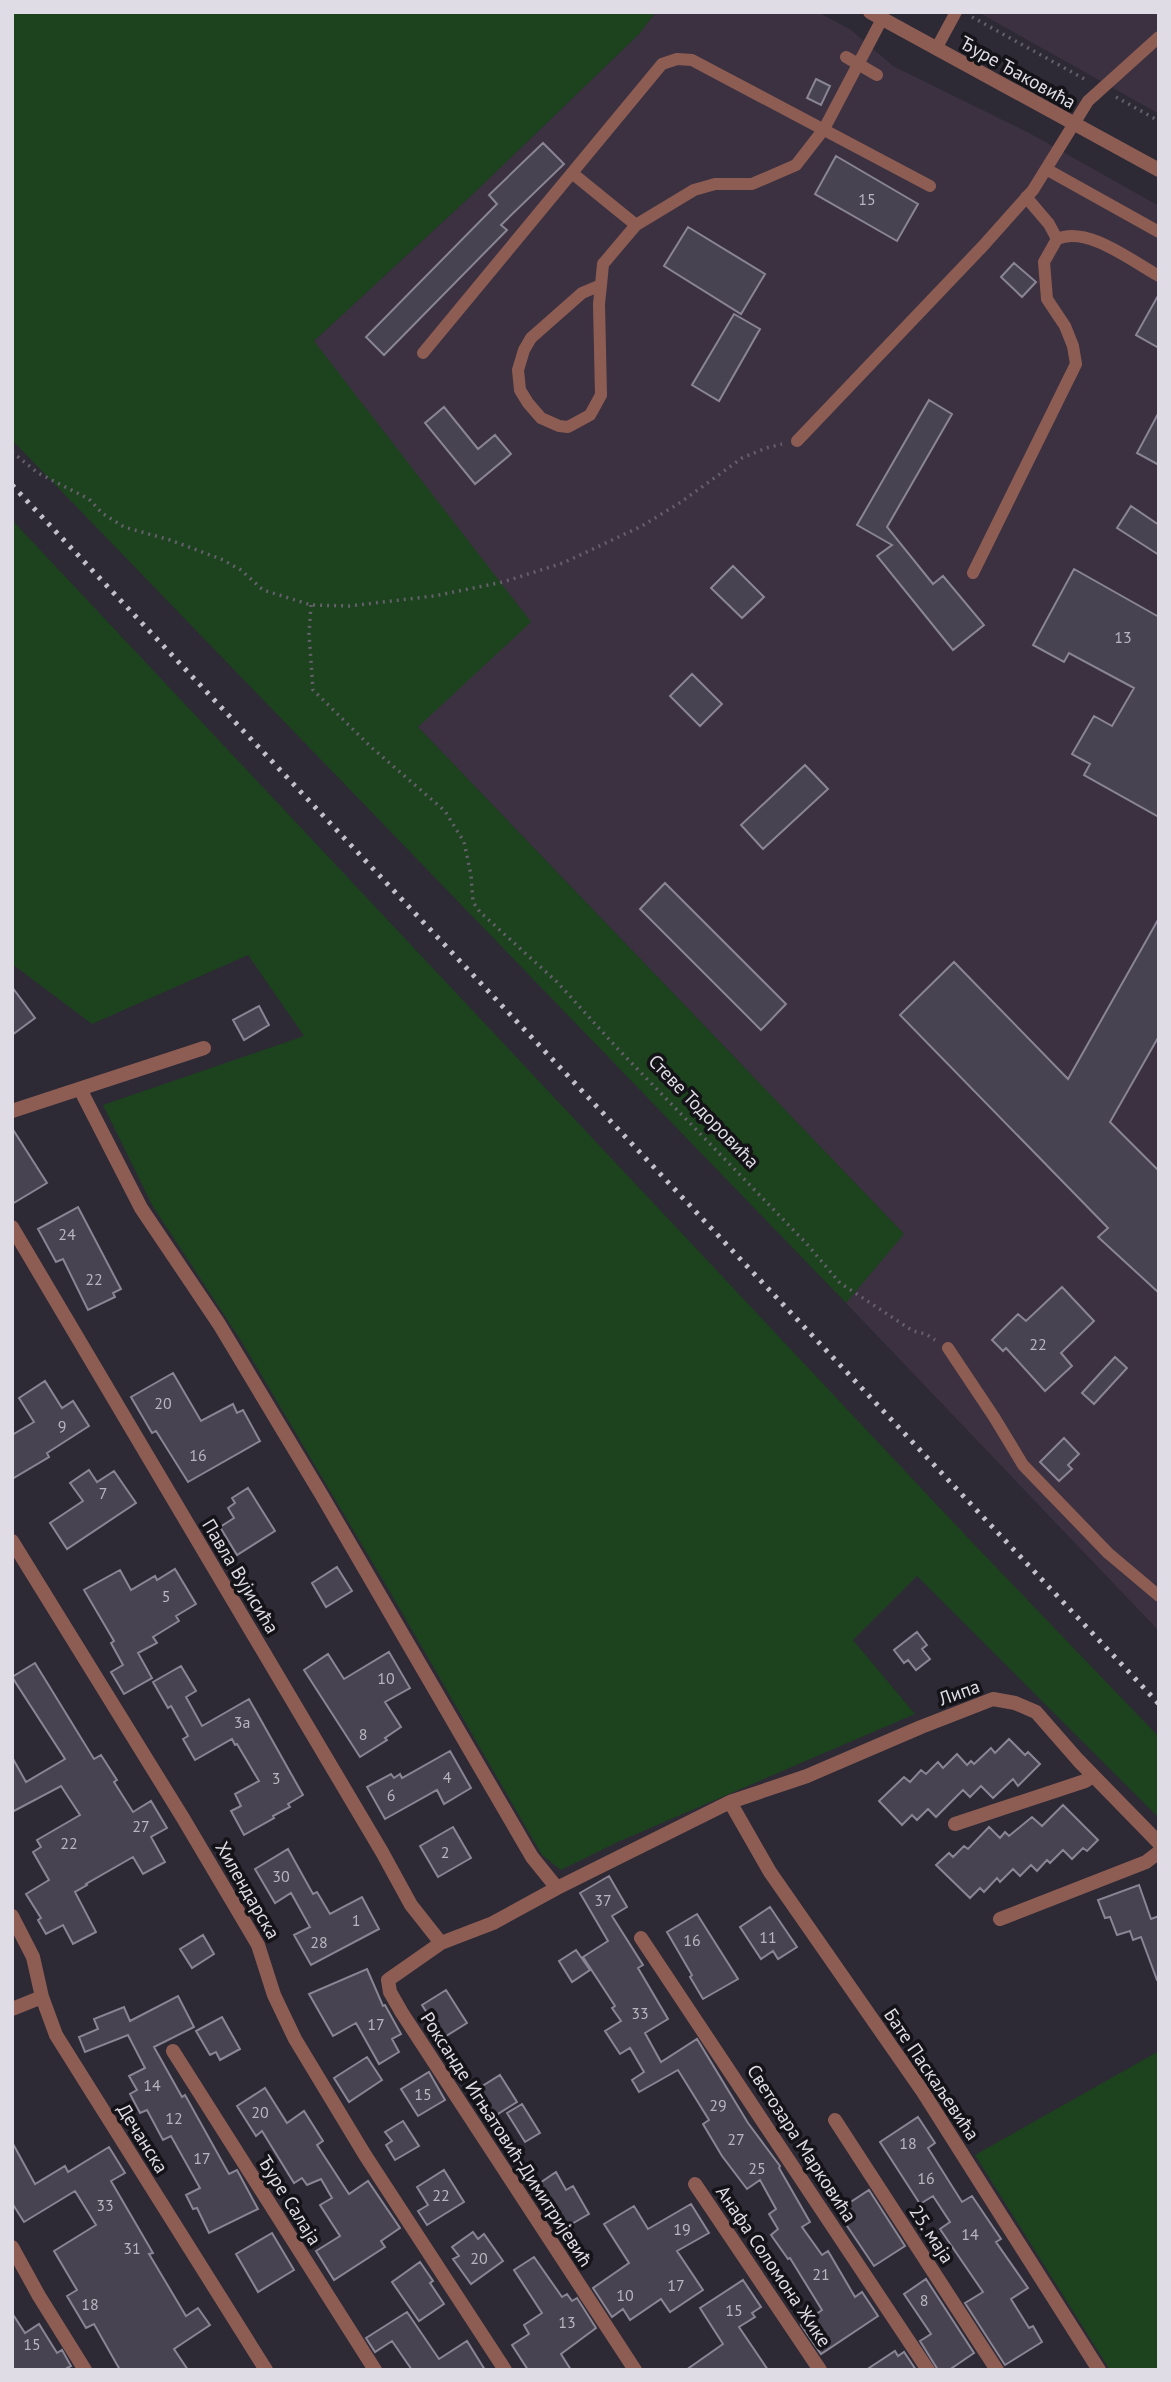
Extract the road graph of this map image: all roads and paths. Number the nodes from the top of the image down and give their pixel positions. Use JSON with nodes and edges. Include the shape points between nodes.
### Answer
{"nodes":[{"id":1,"x":956,"y":12,"type":"edge"},
{"id":2,"x":964,"y":12,"type":"edge"},
{"id":3,"x":876,"y":16,"type":"edge"},
{"id":4,"x":1159,"y":37,"type":"edge"},
{"id":5,"x":936,"y":49,"type":"junction"},
{"id":6,"x":846,"y":57,"type":"dead end"},
{"id":7,"x":858,"y":64,"type":"junction"},
{"id":8,"x":877,"y":75,"type":"dead end"},
{"id":9,"x":1102,"y":89,"type":"junction"},
{"id":10,"x":1159,"y":121,"type":"edge"},
{"id":11,"x":1074,"y":124,"type":"junction"},
{"id":12,"x":824,"y":129,"type":"junction"},
{"id":13,"x":1046,"y":169,"type":"junction"},
{"id":14,"x":1159,"y":170,"type":"edge"},
{"id":15,"x":572,"y":173,"type":"junction"},
{"id":16,"x":930,"y":186,"type":"dead end"},
{"id":17,"x":1026,"y":197,"type":"junction"},
{"id":18,"x":636,"y":225,"type":"junction"},
{"id":19,"x":1159,"y":232,"type":"edge"},
{"id":20,"x":1057,"y":239,"type":"junction"},
{"id":21,"x":1159,"y":276,"type":"edge"},
{"id":22,"x":601,"y":285,"type":"junction"},
{"id":23,"x":423,"y":353,"type":"dead end"},
{"id":24,"x":797,"y":441,"type":"joint"},
{"id":25,"x":12,"y":452,"type":"edge"},
{"id":26,"x":973,"y":573,"type":"dead end"},
{"id":27,"x":312,"y":605,"type":"junction"},
{"id":28,"x":204,"y":1048,"type":"dead end"},
{"id":29,"x":80,"y":1089,"type":"junction"},
{"id":30,"x":12,"y":1111,"type":"edge"},
{"id":31,"x":12,"y":1227,"type":"edge"},
{"id":32,"x":948,"y":1348,"type":"joint"},
{"id":33,"x":12,"y":1541,"type":"edge"},
{"id":34,"x":1159,"y":1596,"type":"edge"},
{"id":35,"x":1093,"y":1776,"type":"junction"},
{"id":36,"x":730,"y":1802,"type":"junction"},
{"id":37,"x":955,"y":1824,"type":"dead end"},
{"id":38,"x":1159,"y":1843,"type":"edge"},
{"id":39,"x":1159,"y":1852,"type":"edge"},
{"id":40,"x":557,"y":1888,"type":"junction"},
{"id":41,"x":12,"y":1916,"type":"edge"},
{"id":42,"x":1000,"y":1919,"type":"dead end"},
{"id":43,"x":641,"y":1938,"type":"dead end"},
{"id":44,"x":441,"y":1943,"type":"junction"},
{"id":45,"x":42,"y":1997,"type":"junction"},
{"id":46,"x":12,"y":2009,"type":"edge"},
{"id":47,"x":173,"y":2051,"type":"dead end"},
{"id":48,"x":835,"y":2120,"type":"dead end"},
{"id":49,"x":695,"y":2184,"type":"dead end"},
{"id":50,"x":12,"y":2247,"type":"edge"},
{"id":51,"x":85,"y":2370,"type":"edge"},
{"id":52,"x":266,"y":2370,"type":"edge"},
{"id":53,"x":376,"y":2370,"type":"edge"},
{"id":54,"x":505,"y":2370,"type":"edge"},
{"id":55,"x":635,"y":2370,"type":"edge"},
{"id":56,"x":820,"y":2370,"type":"edge"},
{"id":57,"x":928,"y":2370,"type":"edge"},
{"id":58,"x":997,"y":2370,"type":"edge"},
{"id":59,"x":1099,"y":2370,"type":"edge"}],
"edges":[{"from":1,"to":5,"type":"lane"},
{"from":2,"to":9,"type":"path"},
{"from":3,"to":5,"type":"street","name":"Ђуре Ђаковића"},
{"from":3,"to":7,"type":"lane"},
{"from":4,"to":9,"type":"lane","name":"Ђуре Ђаковића"},
{"from":5,"to":11,"type":"street","name":"Ђуре Ђаковића"},
{"from":6,"to":7,"type":"lane"},
{"from":7,"to":8,"type":"lane"},
{"from":7,"to":12,"type":"lane"},
{"from":9,"to":10,"type":"path"},
{"from":9,"to":11,"type":"lane","name":"Ђуре Ђаковића"},
{"from":11,"to":13,"type":"lane"},
{"from":11,"to":14,"type":"street","name":"Ђуре Ђаковића"},
{"from":12,"to":15,"type":"lane","via":[[692,60],[677,59],[662,64]]},
{"from":12,"to":16,"type":"lane"},
{"from":12,"to":18,"type":"lane","via":[[796,164],[752,184],[715,184],[694,190]]},
{"from":13,"to":17,"type":"lane"},
{"from":13,"to":19,"type":"lane"},
{"from":15,"to":18,"type":"lane"},
{"from":15,"to":23,"type":"lane"},
{"from":17,"to":20,"type":"lane"},
{"from":17,"to":24,"type":"lane"},
{"from":18,"to":22,"type":"lane","via":[[603,264]]},
{"from":20,"to":21,"type":"lane","via":[[1090,237]]},
{"from":20,"to":26,"type":"lane","via":[[1044,262],[1047,299],[1065,326],[1076,364]]},
{"from":22,"to":22,"type":"lane","via":[[601,394],[590,415],[559,426],[541,418],[528,403],[520,390],[518,370],[531,338],[582,293]]},
{"from":24,"to":27,"type":"path","via":[[742,458],[642,526],[551,567],[434,596],[349,607]]},
{"from":25,"to":27,"type":"path","via":[[38,473],[89,499],[124,527],[221,559],[242,570],[263,590]]},
{"from":27,"to":32,"type":"path","name":"Стеве Тодоровића","via":[[313,690],[445,810],[464,842],[473,902],[480,912],[557,982],[840,1283]]},
{"from":28,"to":29,"type":"street"},
{"from":29,"to":30,"type":"street"},
{"from":29,"to":40,"type":"street","via":[[141,1208],[219,1324],[532,1857]]},
{"from":31,"to":44,"type":"street","name":"Павла Вујисића","via":[[411,1905]]},
{"from":32,"to":34,"type":"lane","via":[[1023,1465],[1108,1553]]},
{"from":33,"to":54,"type":"street","name":"Хилендарска","via":[[258,1945],[274,1996],[295,2039]]},
{"from":35,"to":36,"type":"street","name":"Липа","via":[[1036,1712],[993,1699],[807,1776]]},
{"from":35,"to":37,"type":"street"},
{"from":35,"to":38,"type":"street","name":"Липа"},
{"from":36,"to":40,"type":"street","name":"Липа"},
{"from":36,"to":59,"type":"street","name":"Бате Паскаљевића","via":[[771,1872],[923,2092]]},
{"from":39,"to":42,"type":"street","via":[[1146,1862]]},
{"from":40,"to":44,"type":"street","name":"Липа","via":[[485,1927]]},
{"from":41,"to":45,"type":"street","name":"Дечанска","via":[[33,1957]]},
{"from":43,"to":57,"type":"street","name":"Светозара Марковића"},
{"from":44,"to":55,"type":"street","name":"Роксанде Игњатовић-Димитријевић","via":[[388,1980],[390,1992]]},
{"from":45,"to":46,"type":"street"},
{"from":45,"to":52,"type":"street","name":"Дечанска","via":[[56,2035]]},
{"from":47,"to":53,"type":"street","name":"Ђуре Салаја"},
{"from":48,"to":58,"type":"street","name":"25. маја"},
{"from":49,"to":56,"type":"street","name":"Анафа Соломона Жике"},
{"from":50,"to":51,"type":"street"}]}
